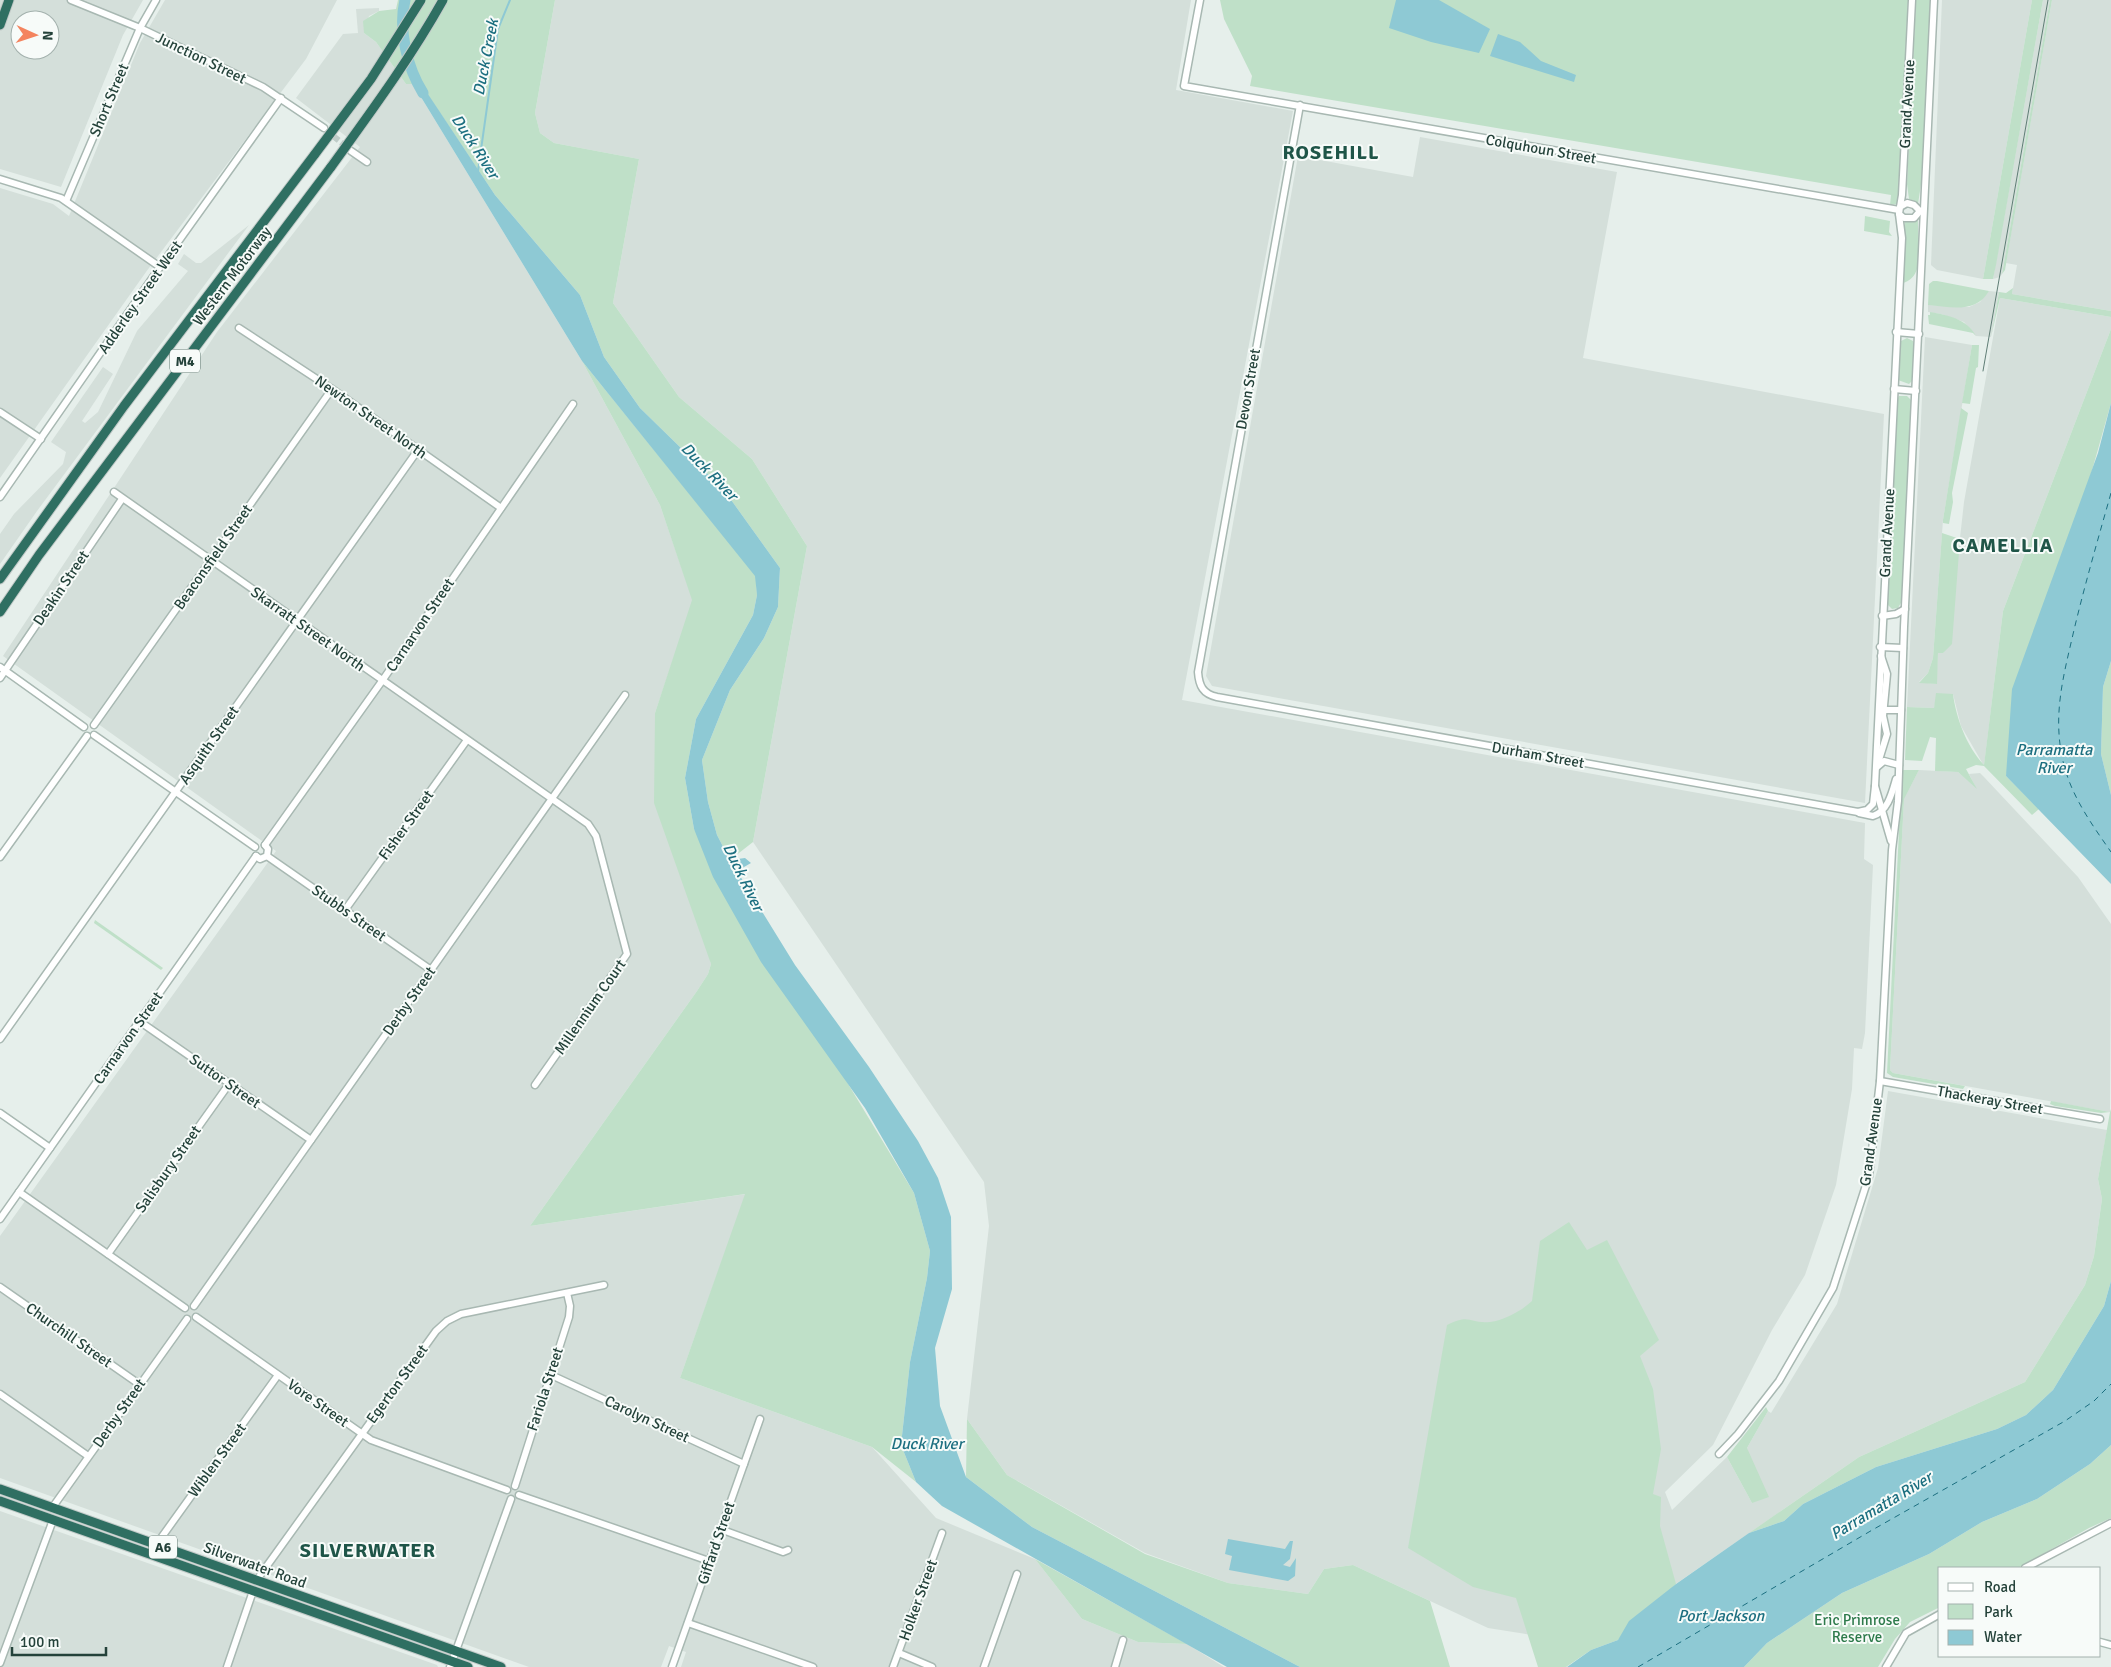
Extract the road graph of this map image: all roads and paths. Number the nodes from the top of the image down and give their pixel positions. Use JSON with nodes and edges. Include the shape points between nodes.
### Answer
{"nodes":[{"id":1,"x":9,"y":0,"type":"edge"},
{"id":2,"x":71,"y":0,"type":"edge"},
{"id":3,"x":156,"y":0,"type":"edge"},
{"id":4,"x":421,"y":0,"type":"edge"},
{"id":5,"x":443,"y":0,"type":"edge"},
{"id":6,"x":1200,"y":0,"type":"edge"},
{"id":7,"x":1912,"y":0,"type":"edge"},
{"id":8,"x":1934,"y":0,"type":"edge"},
{"id":9,"x":0,"y":25,"type":"edge"},
{"id":10,"x":140,"y":28,"type":"junction"},
{"id":11,"x":281,"y":98,"type":"junction"},
{"id":12,"x":1300,"y":105,"type":"junction"},
{"id":13,"x":324,"y":128,"type":"tunnel mouth"},
{"id":14,"x":351,"y":150,"type":"tunnel mouth"},
{"id":15,"x":367,"y":162,"type":"dead end"},
{"id":16,"x":1926,"y":167,"type":"junction"},
{"id":17,"x":0,"y":179,"type":"edge"},
{"id":18,"x":66,"y":201,"type":"junction"},
{"id":19,"x":1899,"y":210,"type":"junction"},
{"id":20,"x":1920,"y":212,"type":"junction"},
{"id":21,"x":160,"y":267,"type":"junction"},
{"id":22,"x":1922,"y":269,"type":"junction"},
{"id":23,"x":239,"y":328,"type":"dead end"},
{"id":24,"x":1896,"y":332,"type":"junction"},
{"id":25,"x":1919,"y":334,"type":"junction"},
{"id":26,"x":332,"y":389,"type":"junction"},
{"id":27,"x":1894,"y":389,"type":"junction"},
{"id":28,"x":1916,"y":391,"type":"junction"},
{"id":29,"x":573,"y":404,"type":"dead end"},
{"id":30,"x":0,"y":412,"type":"edge"},
{"id":31,"x":41,"y":439,"type":"junction"},
{"id":32,"x":418,"y":450,"type":"junction"},
{"id":33,"x":114,"y":492,"type":"dead end"},
{"id":34,"x":0,"y":497,"type":"edge"},
{"id":35,"x":122,"y":499,"type":"junction"},
{"id":36,"x":501,"y":508,"type":"junction"},
{"id":37,"x":211,"y":561,"type":"junction"},
{"id":38,"x":0,"y":579,"type":"edge"},
{"id":39,"x":1904,"y":609,"type":"junction"},
{"id":40,"x":0,"y":612,"type":"edge"},
{"id":41,"x":1882,"y":616,"type":"junction"},
{"id":42,"x":296,"y":620,"type":"junction"},
{"id":43,"x":1903,"y":648,"type":"junction"},
{"id":44,"x":1880,"y":650,"type":"junction"},
{"id":45,"x":3,"y":669,"type":"edge"},
{"id":46,"x":1198,"y":672,"type":"joint"},
{"id":47,"x":0,"y":678,"type":"edge"},
{"id":48,"x":382,"y":681,"type":"junction"},
{"id":49,"x":625,"y":695,"type":"dead end"},
{"id":50,"x":1881,"y":710,"type":"junction"},
{"id":51,"x":1901,"y":710,"type":"junction"},
{"id":52,"x":94,"y":725,"type":"junction"},
{"id":53,"x":84,"y":727,"type":"junction"},
{"id":54,"x":94,"y":735,"type":"junction"},
{"id":55,"x":86,"y":736,"type":"junction"},
{"id":56,"x":467,"y":740,"type":"junction"},
{"id":57,"x":1899,"y":767,"type":"junction"},
{"id":58,"x":1876,"y":768,"type":"junction"},
{"id":59,"x":1875,"y":786,"type":"junction"},
{"id":60,"x":177,"y":791,"type":"junction"},
{"id":61,"x":551,"y":799,"type":"junction"},
{"id":62,"x":1882,"y":810,"type":"junction"},
{"id":63,"x":1858,"y":812,"type":"junction"},
{"id":64,"x":1867,"y":816,"type":"junction"},
{"id":65,"x":1888,"y":827,"type":"junction"},
{"id":66,"x":265,"y":845,"type":"junction"},
{"id":67,"x":256,"y":847,"type":"junction"},
{"id":68,"x":1892,"y":850,"type":"junction"},
{"id":69,"x":256,"y":856,"type":"junction"},
{"id":70,"x":267,"y":856,"type":"junction"},
{"id":71,"x":0,"y":857,"type":"edge"},
{"id":72,"x":345,"y":910,"type":"junction"},
{"id":73,"x":431,"y":970,"type":"junction"},
{"id":74,"x":140,"y":1021,"type":"junction"},
{"id":75,"x":0,"y":1039,"type":"edge"},
{"id":76,"x":1880,"y":1081,"type":"junction"},
{"id":77,"x":228,"y":1084,"type":"junction"},
{"id":78,"x":535,"y":1085,"type":"dead end"},
{"id":79,"x":0,"y":1113,"type":"edge"},
{"id":80,"x":2100,"y":1119,"type":"dead end"},
{"id":81,"x":311,"y":1140,"type":"junction"},
{"id":82,"x":50,"y":1148,"type":"junction"},
{"id":83,"x":19,"y":1192,"type":"junction"},
{"id":84,"x":0,"y":1219,"type":"edge"},
{"id":85,"x":108,"y":1254,"type":"junction"},
{"id":86,"x":604,"y":1285,"type":"dead end"},
{"id":87,"x":0,"y":1286,"type":"edge"},
{"id":88,"x":567,"y":1293,"type":"junction"},
{"id":89,"x":194,"y":1306,"type":"junction"},
{"id":90,"x":185,"y":1308,"type":"junction"},
{"id":91,"x":196,"y":1317,"type":"junction"},
{"id":92,"x":187,"y":1319,"type":"junction"},
{"id":93,"x":549,"y":1374,"type":"junction"},
{"id":94,"x":278,"y":1375,"type":"junction"},
{"id":95,"x":139,"y":1384,"type":"junction"},
{"id":96,"x":0,"y":1394,"type":"edge"},
{"id":97,"x":760,"y":1419,"type":"dead end"},
{"id":98,"x":361,"y":1434,"type":"junction"},
{"id":99,"x":1719,"y":1454,"type":"dead end"},
{"id":100,"x":88,"y":1456,"type":"junction"},
{"id":101,"x":744,"y":1464,"type":"junction"},
{"id":102,"x":515,"y":1486,"type":"junction"},
{"id":103,"x":0,"y":1489,"type":"edge"},
{"id":104,"x":506,"y":1490,"type":"junction"},
{"id":105,"x":519,"y":1495,"type":"junction"},
{"id":106,"x":511,"y":1499,"type":"junction"},
{"id":107,"x":0,"y":1501,"type":"edge"},
{"id":108,"x":52,"y":1508,"type":"junction"},
{"id":109,"x":53,"y":1520,"type":"junction"},
{"id":110,"x":2111,"y":1523,"type":"edge"},
{"id":111,"x":720,"y":1529,"type":"junction"},
{"id":112,"x":942,"y":1533,"type":"dead end"},
{"id":113,"x":156,"y":1545,"type":"junction"},
{"id":114,"x":788,"y":1550,"type":"dead end"},
{"id":115,"x":709,"y":1561,"type":"junction"},
{"id":116,"x":2027,"y":1567,"type":"edge"},
{"id":117,"x":1017,"y":1574,"type":"dead end"},
{"id":118,"x":256,"y":1580,"type":"junction"},
{"id":119,"x":253,"y":1591,"type":"junction"},
{"id":120,"x":1938,"y":1615,"type":"edge"},
{"id":121,"x":688,"y":1623,"type":"junction"},
{"id":122,"x":1123,"y":1640,"type":"dead end"},
{"id":123,"x":456,"y":1651,"type":"junction"},
{"id":124,"x":899,"y":1653,"type":"junction"},
{"id":125,"x":0,"y":1664,"type":"edge"},
{"id":126,"x":451,"y":1664,"type":"edge"},
{"id":127,"x":227,"y":1667,"type":"edge"},
{"id":128,"x":468,"y":1667,"type":"edge"},
{"id":129,"x":501,"y":1667,"type":"edge"},
{"id":130,"x":672,"y":1667,"type":"edge"},
{"id":131,"x":812,"y":1667,"type":"edge"},
{"id":132,"x":894,"y":1667,"type":"edge"},
{"id":133,"x":932,"y":1667,"type":"edge"},
{"id":134,"x":984,"y":1667,"type":"edge"},
{"id":135,"x":1115,"y":1667,"type":"edge"},
{"id":136,"x":1886,"y":1667,"type":"edge"}],
"edges":[{"from":1,"to":9,"type":"highway"},
{"from":2,"to":10,"type":"street","name":"Junction Street"},
{"from":3,"to":10,"type":"street","name":"Short Street"},
{"from":4,"to":38,"type":"highway","name":"Western Motorway","number":"M4","bridge":true,"via":[[370,79],[130,398]]},
{"from":5,"to":40,"type":"highway","name":"Western Motorway","number":"M4","bridge":true,"via":[[398,72],[331,167],[39,555]]},
{"from":6,"to":12,"type":"street","name":"Colquhoun Street","via":[[1184,86]]},
{"from":7,"to":19,"type":"street","name":"Grand Avenue"},
{"from":8,"to":16,"type":"street","name":"Grand Avenue"},
{"from":10,"to":11,"type":"street","name":"Junction Street"},
{"from":10,"to":18,"type":"street","name":"Short Street"},
{"from":11,"to":13,"type":"street","name":"Junction Street"},
{"from":11,"to":21,"type":"street","name":"Adderley Street West"},
{"from":12,"to":19,"type":"street","name":"Colquhoun Street"},
{"from":12,"to":46,"type":"street","name":"Devon Street"},
{"from":14,"to":15,"type":"street"},
{"from":16,"to":20,"type":"street","name":"Grand Avenue"},
{"from":16,"to":22,"type":"street","name":"Grand Avenue"},
{"from":17,"to":18,"type":"street","via":[[56,195]]},
{"from":18,"to":21,"type":"street"},
{"from":19,"to":20,"type":"street","via":[[1909,203]]},
{"from":19,"to":20,"type":"street","via":[[1904,218],[1912,219]]},
{"from":19,"to":24,"type":"street","name":"Grand Avenue","via":[[1902,238]]},
{"from":20,"to":22,"type":"street","name":"Grand Avenue"},
{"from":21,"to":31,"type":"street","name":"Adderley Street West"},
{"from":22,"to":25,"type":"street","name":"Grand Avenue"},
{"from":23,"to":26,"type":"street","name":"Newton Street North"},
{"from":24,"to":25,"type":"street"},
{"from":24,"to":27,"type":"street","name":"Grand Avenue"},
{"from":25,"to":28,"type":"street","name":"Grand Avenue"},
{"from":26,"to":32,"type":"street","name":"Newton Street North"},
{"from":26,"to":37,"type":"street","name":"Beaconsfield Street"},
{"from":27,"to":28,"type":"street"},
{"from":27,"to":41,"type":"street","name":"Grand Avenue"},
{"from":28,"to":39,"type":"street","name":"Grand Avenue"},
{"from":29,"to":36,"type":"street","name":"Carnarvon Street"},
{"from":30,"to":31,"type":"street"},
{"from":31,"to":34,"type":"street","name":"Adderley Street West"},
{"from":32,"to":36,"type":"street","name":"Newton Street North"},
{"from":32,"to":42,"type":"street","name":"Asquith Street"},
{"from":33,"to":35,"type":"street","name":"Skarratt Street North"},
{"from":35,"to":37,"type":"street","name":"Skarratt Street North"},
{"from":35,"to":45,"type":"street","name":"Deakin Street"},
{"from":36,"to":48,"type":"street","name":"Carnarvon Street"},
{"from":37,"to":42,"type":"street","name":"Skarratt Street North"},
{"from":37,"to":52,"type":"street","name":"Beaconsfield Street"},
{"from":39,"to":41,"type":"street"},
{"from":39,"to":43,"type":"street","name":"Grand Avenue"},
{"from":41,"to":44,"type":"street","name":"Grand Avenue"},
{"from":42,"to":48,"type":"street","name":"Skarratt Street North"},
{"from":42,"to":60,"type":"street","name":"Asquith Street"},
{"from":43,"to":44,"type":"street"},
{"from":43,"to":51,"type":"street","name":"Grand Avenue"},
{"from":44,"to":50,"type":"street","name":"Grand Avenue"},
{"from":45,"to":47,"type":"street","name":"Deakin Street"},
{"from":45,"to":53,"type":"street"},
{"from":46,"to":63,"type":"street","name":"Durham Street","via":[[1202,690],[1217,698]]},
{"from":48,"to":56,"type":"street","name":"Skarratt Street North"},
{"from":48,"to":66,"type":"street","name":"Carnarvon Street"},
{"from":49,"to":61,"type":"street","name":"Derby Street"},
{"from":50,"to":51,"type":"street"},
{"from":50,"to":58,"type":"street","name":"Grand Avenue"},
{"from":50,"to":58,"type":"street","via":[[1887,734]]},
{"from":51,"to":57,"type":"street","name":"Grand Avenue"},
{"from":52,"to":53,"type":"street"},
{"from":52,"to":54,"type":"street"},
{"from":53,"to":55,"type":"street"},
{"from":54,"to":55,"type":"street"},
{"from":54,"to":60,"type":"street"},
{"from":55,"to":71,"type":"street"},
{"from":56,"to":61,"type":"street","name":"Skarratt Street North"},
{"from":56,"to":72,"type":"street","name":"Fisher Street"},
{"from":57,"to":58,"type":"street","via":[[1884,762]]},
{"from":57,"to":62,"type":"street","via":[[1891,796]]},
{"from":57,"to":68,"type":"street","name":"Grand Avenue"},
{"from":58,"to":59,"type":"street","name":"Grand Avenue"},
{"from":59,"to":62,"type":"street","name":"Grand Avenue"},
{"from":59,"to":63,"type":"street","via":[[1873,804]]},
{"from":60,"to":67,"type":"street"},
{"from":60,"to":75,"type":"street","name":"Asquith Street"},
{"from":61,"to":73,"type":"street","name":"Derby Street"},
{"from":61,"to":78,"type":"street","name":"Millennium Court","via":[[588,824],[596,836],[627,954]]},
{"from":62,"to":64,"type":"street"},
{"from":62,"to":65,"type":"street","name":"Grand Avenue"},
{"from":63,"to":64,"type":"street","name":"Durham Street"},
{"from":64,"to":65,"type":"street","name":"Durham Street","via":[[1882,820]]},
{"from":65,"to":68,"type":"street","name":"Grand Avenue"},
{"from":66,"to":67,"type":"street"},
{"from":66,"to":70,"type":"street"},
{"from":67,"to":69,"type":"street"},
{"from":68,"to":76,"type":"street","name":"Grand Avenue"},
{"from":69,"to":70,"type":"street"},
{"from":69,"to":74,"type":"street","name":"Carnarvon Street"},
{"from":70,"to":72,"type":"street","name":"Stubbs Street"},
{"from":72,"to":73,"type":"street","name":"Stubbs Street"},
{"from":73,"to":81,"type":"street","name":"Derby Street"},
{"from":74,"to":77,"type":"street","name":"Suttor Street"},
{"from":74,"to":82,"type":"street","name":"Carnarvon Street"},
{"from":76,"to":80,"type":"street","name":"Thackeray Street"},
{"from":76,"to":99,"type":"street","name":"Grand Avenue","via":[[1869,1176],[1833,1288],[1779,1381]]},
{"from":77,"to":81,"type":"street","name":"Suttor Street"},
{"from":77,"to":85,"type":"street","name":"Salisbury Street"},
{"from":79,"to":82,"type":"street"},
{"from":81,"to":89,"type":"street","name":"Derby Street"},
{"from":82,"to":83,"type":"street","name":"Carnarvon Street"},
{"from":83,"to":84,"type":"street","name":"Carnarvon Street"},
{"from":83,"to":85,"type":"street"},
{"from":85,"to":90,"type":"street"},
{"from":86,"to":88,"type":"street","name":"Egerton Street"},
{"from":87,"to":95,"type":"street","name":"Churchill Street"},
{"from":88,"to":93,"type":"street","name":"Fariola Street","via":[[570,1312]]},
{"from":88,"to":98,"type":"street","name":"Egerton Street","via":[[460,1314],[447,1320]]},
{"from":89,"to":90,"type":"street"},
{"from":89,"to":91,"type":"street","via":[[198,1311]]},
{"from":90,"to":92,"type":"street"},
{"from":91,"to":92,"type":"street"},
{"from":91,"to":94,"type":"street","name":"Vore Street"},
{"from":92,"to":95,"type":"street","name":"Derby Street"},
{"from":93,"to":101,"type":"street","name":"Carolyn Street"},
{"from":93,"to":102,"type":"street","name":"Fariola Street"},
{"from":94,"to":98,"type":"street","name":"Vore Street"},
{"from":94,"to":113,"type":"street","name":"Wiblen Street"},
{"from":95,"to":100,"type":"street","name":"Derby Street"},
{"from":96,"to":100,"type":"street"},
{"from":97,"to":101,"type":"street","name":"Giffard Street"},
{"from":98,"to":104,"type":"street","name":"Vore Street","via":[[380,1445]]},
{"from":98,"to":118,"type":"street","name":"Egerton Street"},
{"from":100,"to":108,"type":"street","name":"Derby Street"},
{"from":101,"to":111,"type":"street","name":"Giffard Street"},
{"from":102,"to":104,"type":"street"},
{"from":102,"to":105,"type":"street","via":[[519,1488]]},
{"from":103,"to":108,"type":"highway","name":"Silverwater Road","number":"A6"},
{"from":104,"to":106,"type":"street"},
{"from":105,"to":106,"type":"street"},
{"from":105,"to":115,"type":"street"},
{"from":106,"to":123,"type":"street"},
{"from":107,"to":109,"type":"highway","name":"Silverwater Road","number":"A6"},
{"from":108,"to":113,"type":"highway","name":"Silverwater Road","number":"A6"},
{"from":109,"to":119,"type":"highway","name":"Silverwater Road","number":"A6"},
{"from":109,"to":125,"type":"street"},
{"from":110,"to":116,"type":"street"},
{"from":111,"to":114,"type":"street","via":[[783,1552]]},
{"from":111,"to":115,"type":"street","name":"Giffard Street"},
{"from":112,"to":124,"type":"street","name":"Holker Street"},
{"from":113,"to":118,"type":"highway","name":"Silverwater Road","number":"A6"},
{"from":115,"to":121,"type":"street","name":"Giffard Street"},
{"from":117,"to":134,"type":"street"},
{"from":118,"to":123,"type":"highway","name":"Silverwater Road","number":"A6"},
{"from":119,"to":126,"type":"highway","name":"Silverwater Road","number":"A6"},
{"from":119,"to":127,"type":"street"},
{"from":120,"to":136,"type":"street","via":[[1906,1633]]},
{"from":121,"to":130,"type":"street","name":"Giffard Street"},
{"from":121,"to":131,"type":"street"},
{"from":122,"to":135,"type":"street"},
{"from":123,"to":126,"type":"street"},
{"from":123,"to":129,"type":"highway","name":"Silverwater Road","number":"A6"},
{"from":124,"to":132,"type":"street","name":"Holker Street"},
{"from":124,"to":133,"type":"street"},
{"from":126,"to":128,"type":"highway","name":"Silverwater Road","number":"A6"}]}
